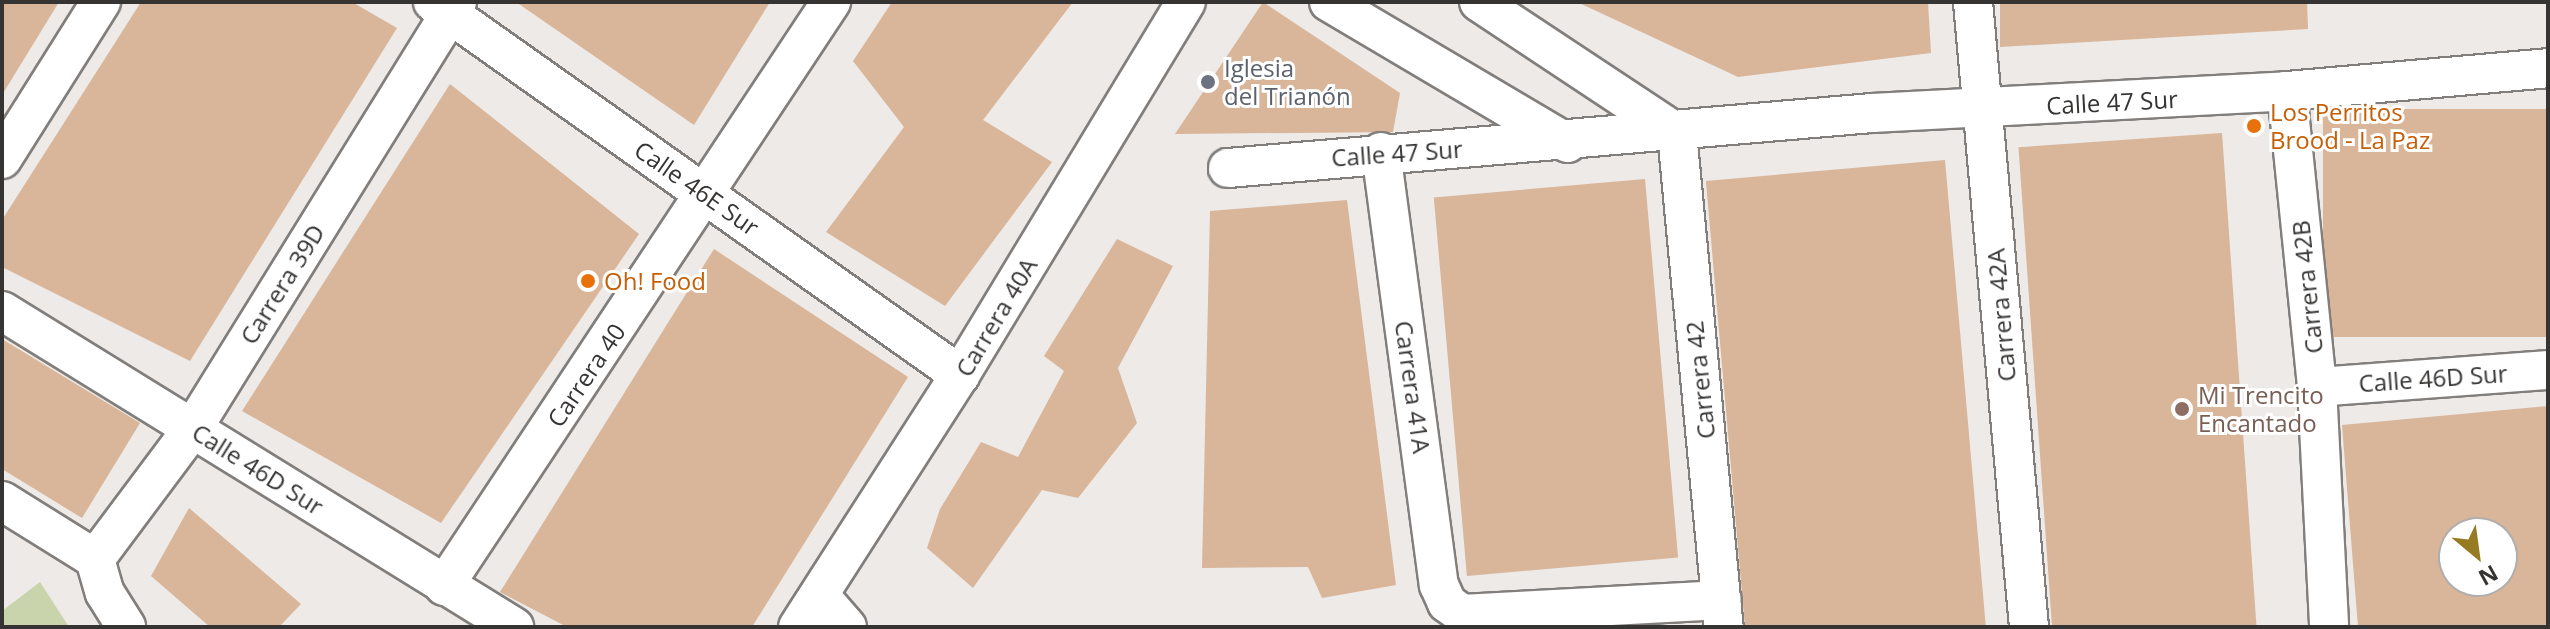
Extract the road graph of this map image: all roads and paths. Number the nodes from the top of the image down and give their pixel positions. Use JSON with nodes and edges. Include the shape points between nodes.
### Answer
{"nodes":[{"id":1,"x":101,"y":2,"type":"edge"},
{"id":2,"x":831,"y":2,"type":"edge"},
{"id":3,"x":1186,"y":2,"type":"edge"},
{"id":4,"x":1329,"y":2,"type":"edge"},
{"id":5,"x":1479,"y":2,"type":"edge"},
{"id":6,"x":1973,"y":2,"type":"edge"},
{"id":7,"x":447,"y":6,"type":"edge"},
{"id":8,"x":2548,"y":68,"type":"edge"},
{"id":9,"x":2287,"y":91,"type":"junction"},
{"id":10,"x":1982,"y":109,"type":"junction"},
{"id":11,"x":1677,"y":133,"type":"junction"},
{"id":12,"x":1567,"y":143,"type":"junction"},
{"id":13,"x":1381,"y":152,"type":"junction"},
{"id":14,"x":2,"y":159,"type":"edge"},
{"id":15,"x":1228,"y":168,"type":"dead end"},
{"id":16,"x":707,"y":194,"type":"junction"},
{"id":17,"x":2,"y":311,"type":"edge"},
{"id":18,"x":2548,"y":370,"type":"edge"},
{"id":19,"x":960,"y":375,"type":"junction"},
{"id":20,"x":2317,"y":387,"type":"junction"},
{"id":21,"x":193,"y":428,"type":"junction"},
{"id":22,"x":2,"y":501,"type":"edge"},
{"id":23,"x":95,"y":559,"type":"junction"},
{"id":24,"x":444,"y":586,"type":"junction"},
{"id":25,"x":820,"y":596,"type":"junction"},
{"id":26,"x":1723,"y":614,"type":"edge"},
{"id":27,"x":126,"y":627,"type":"edge"},
{"id":28,"x":514,"y":627,"type":"edge"},
{"id":29,"x":798,"y":627,"type":"edge"},
{"id":30,"x":847,"y":627,"type":"edge"},
{"id":31,"x":2029,"y":627,"type":"edge"},
{"id":32,"x":2329,"y":627,"type":"edge"}],
"edges":[{"from":1,"to":14,"type":"street"},
{"from":2,"to":16,"type":"street","name":"Carrera 40"},
{"from":3,"to":19,"type":"street","name":"Carrera 40A"},
{"from":4,"to":12,"type":"street"},
{"from":5,"to":11,"type":"street"},
{"from":6,"to":10,"type":"street","name":"Carrera 42A"},
{"from":7,"to":16,"type":"street","name":"Calle 46E Sur"},
{"from":7,"to":21,"type":"street","name":"Carrera 39D"},
{"from":8,"to":9,"type":"street","name":"Calle 47 Sur"},
{"from":9,"to":10,"type":"street","name":"Calle 47 Sur"},
{"from":9,"to":20,"type":"street","name":"Carrera 42B"},
{"from":10,"to":11,"type":"street","name":"Calle 47 Sur","via":[[1872,113]]},
{"from":10,"to":31,"type":"street","name":"Carrera 42A"},
{"from":11,"to":12,"type":"street","name":"Calle 47 Sur"},
{"from":11,"to":26,"type":"street","name":"Carrera 42"},
{"from":12,"to":13,"type":"street","name":"Calle 47 Sur"},
{"from":13,"to":15,"type":"street","name":"Calle 47 Sur"},
{"from":13,"to":26,"type":"street","name":"Carrera 41A","via":[[1439,585],[1447,603],[1462,614]]},
{"from":16,"to":19,"type":"street","name":"Calle 46E Sur"},
{"from":16,"to":24,"type":"street","name":"Carrera 40"},
{"from":17,"to":21,"type":"street","name":"Calle 46D Sur"},
{"from":18,"to":20,"type":"street","name":"Calle 46D Sur"},
{"from":19,"to":25,"type":"street","name":"Carrera 40A"},
{"from":20,"to":32,"type":"street","name":"Carrera 42B"},
{"from":21,"to":23,"type":"street","name":"Carrera 39D"},
{"from":21,"to":24,"type":"street","name":"Calle 46D Sur"},
{"from":22,"to":23,"type":"street"},
{"from":23,"to":27,"type":"street","via":[[105,593]]},
{"from":24,"to":28,"type":"street","name":"Calle 46D Sur"},
{"from":25,"to":29,"type":"street","name":"Carrera 40A"},
{"from":25,"to":30,"type":"street"}]}
